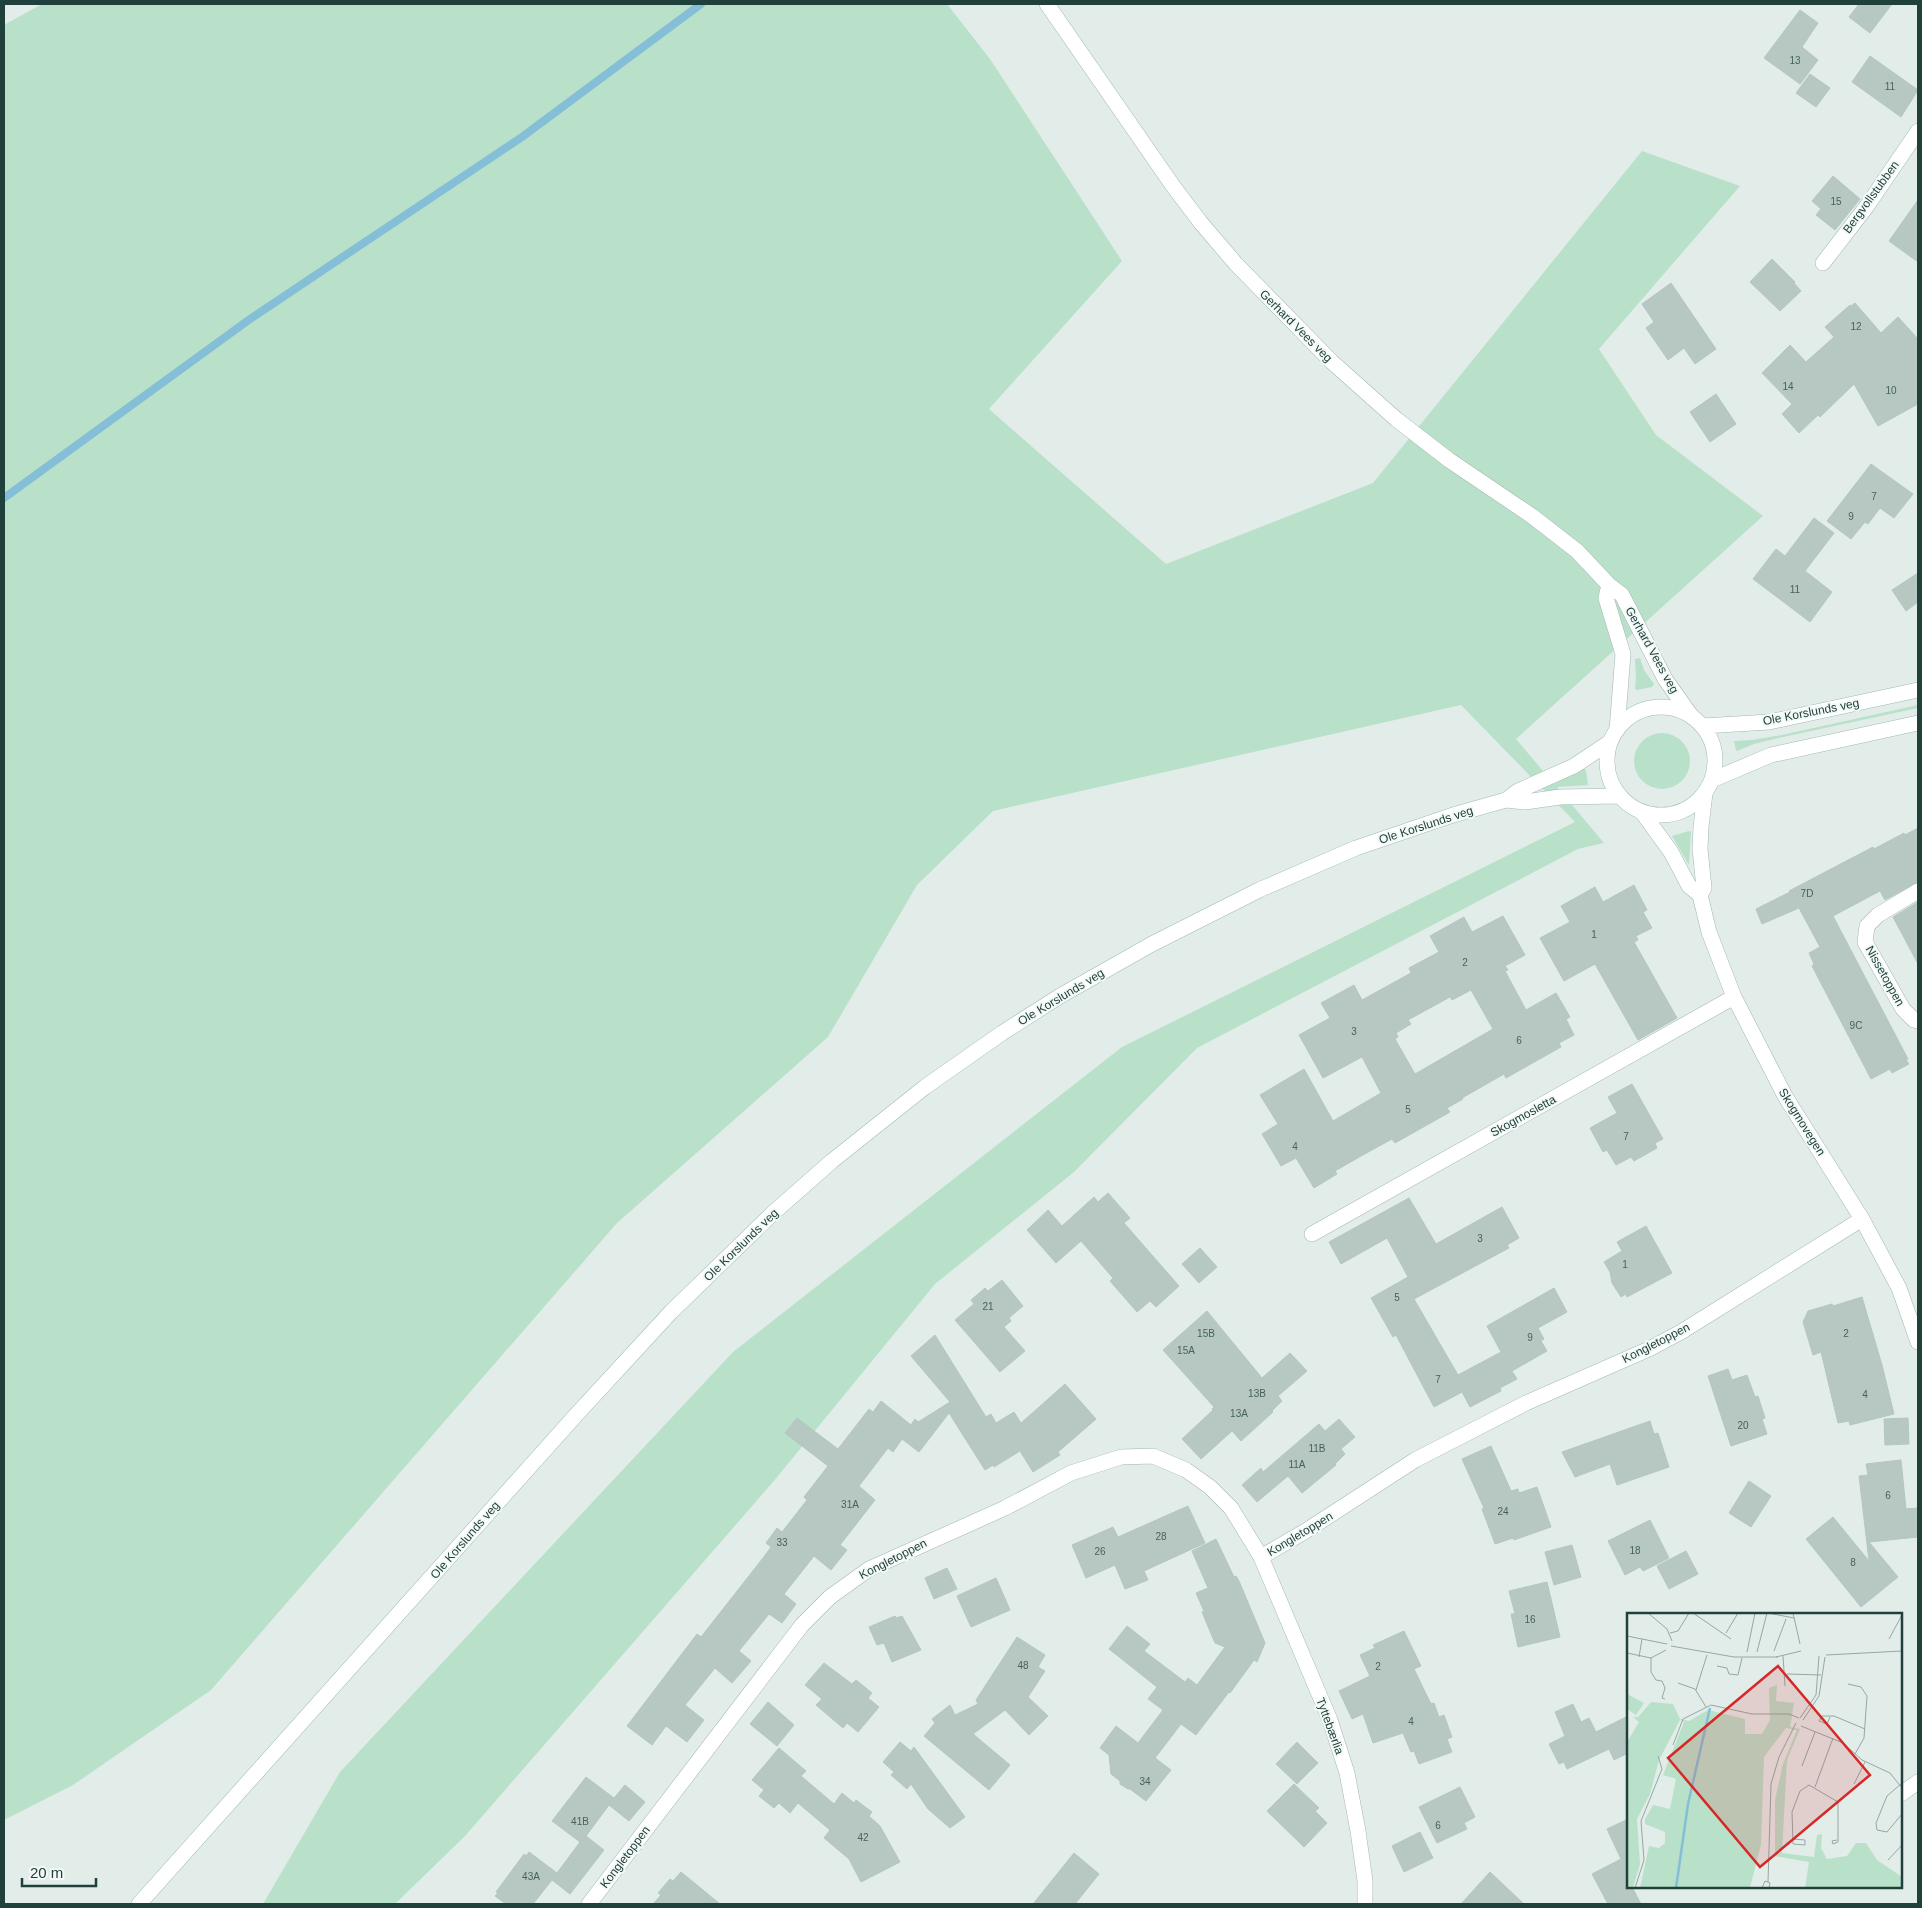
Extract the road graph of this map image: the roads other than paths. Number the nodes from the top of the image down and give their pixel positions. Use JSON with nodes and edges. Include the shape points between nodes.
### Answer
{"nodes":[{"id":1,"x":1047,"y":4,"type":"edge"},
{"id":2,"x":1918,"y":131,"type":"edge"},
{"id":3,"x":1823,"y":263,"type":"dead end"},
{"id":4,"x":1609,"y":585,"type":"junction"},
{"id":5,"x":1918,"y":690,"type":"edge"},
{"id":6,"x":1697,"y":722,"type":"junction"},
{"id":7,"x":1918,"y":723,"type":"edge"},
{"id":8,"x":1613,"y":736,"type":"junction"},
{"id":9,"x":1709,"y":786,"type":"junction"},
{"id":10,"x":1618,"y":796,"type":"junction"},
{"id":11,"x":1506,"y":800,"type":"junction"},
{"id":12,"x":1642,"y":812,"type":"junction"},
{"id":13,"x":1918,"y":891,"type":"edge"},
{"id":14,"x":1700,"y":895,"type":"junction"},
{"id":15,"x":1734,"y":997,"type":"junction"},
{"id":16,"x":1918,"y":1021,"type":"edge"},
{"id":17,"x":1862,"y":1219,"type":"junction"},
{"id":18,"x":1312,"y":1234,"type":"dead end"},
{"id":19,"x":1918,"y":1342,"type":"edge"},
{"id":20,"x":1261,"y":1557,"type":"junction"},
{"id":21,"x":1918,"y":1782,"type":"edge"},
{"id":22,"x":1902,"y":1793,"type":"edge"},
{"id":23,"x":139,"y":1904,"type":"edge"},
{"id":24,"x":589,"y":1904,"type":"edge"},
{"id":25,"x":1365,"y":1904,"type":"edge"}],
"edges":[{"from":1,"to":4,"type":"street","name":"Gerhard Vees veg","via":[[1201,223],[1272,303],[1396,419],[1577,551]]},
{"from":2,"to":3,"type":"street","name":"Bergvollstubben"},
{"from":4,"to":6,"type":"street","name":"Gerhard Vees veg","via":[[1622,595],[1665,679]]},
{"from":4,"to":8,"type":"street","name":"Gerhard Vees veg","via":[[1606,598],[1623,654]]},
{"from":5,"to":6,"type":"street","name":"Ole Korslunds veg","via":[[1769,722]]},
{"from":6,"to":8,"type":"street","via":[[1680,710],[1651,708],[1626,719]]},
{"from":6,"to":9,"type":"street","via":[[1710,738],[1714,752],[1715,766]]},
{"from":7,"to":9,"type":"street","via":[[1771,755]]},
{"from":8,"to":10,"type":"street","via":[[1607,769]]},
{"from":8,"to":11,"type":"street","name":"Ole Korslunds veg","via":[[1574,766],[1518,791]]},
{"from":9,"to":12,"type":"street","via":[[1696,803],[1684,811],[1663,815]]},
{"from":9,"to":14,"type":"street","name":"Skogmovegen","via":[[1700,834],[1704,888]]},
{"from":10,"to":11,"type":"street","name":"Ole Korslunds veg","via":[[1560,797],[1525,802]]},
{"from":10,"to":12,"type":"street"},
{"from":11,"to":23,"type":"street","name":"Ole Korslunds veg","via":[[1356,848],[1260,890],[1152,944],[1002,1033],[925,1087],[832,1161],[773,1213],[672,1312]]},
{"from":12,"to":14,"type":"street","name":"Skogmovegen","via":[[1671,852],[1689,886]]},
{"from":13,"to":16,"type":"street","name":"Nissetoppen","via":[[1878,915],[1867,926],[1865,942],[1903,1009]]},
{"from":14,"to":15,"type":"street","name":"Skogmovegen","via":[[1708,932]]},
{"from":15,"to":17,"type":"street","name":"Skogmovegen","via":[[1785,1096]]},
{"from":15,"to":18,"type":"street","name":"Skogmosletta"},
{"from":17,"to":19,"type":"street","name":"Skogmovegen","via":[[1899,1288]]},
{"from":17,"to":20,"type":"street","name":"Kongletoppen","via":[[1681,1332],[1526,1403],[1415,1460]]},
{"from":20,"to":24,"type":"street","name":"Kongletoppen","via":[[1231,1508],[1210,1487],[1186,1470],[1153,1456],[1121,1457],[1070,1474],[1005,1508],[869,1569],[830,1597],[802,1625]]},
{"from":20,"to":25,"type":"street","name":"Tyttebærlia","via":[[1330,1720],[1347,1774],[1365,1881]]},
{"from":21,"to":22,"type":"street"}]}
